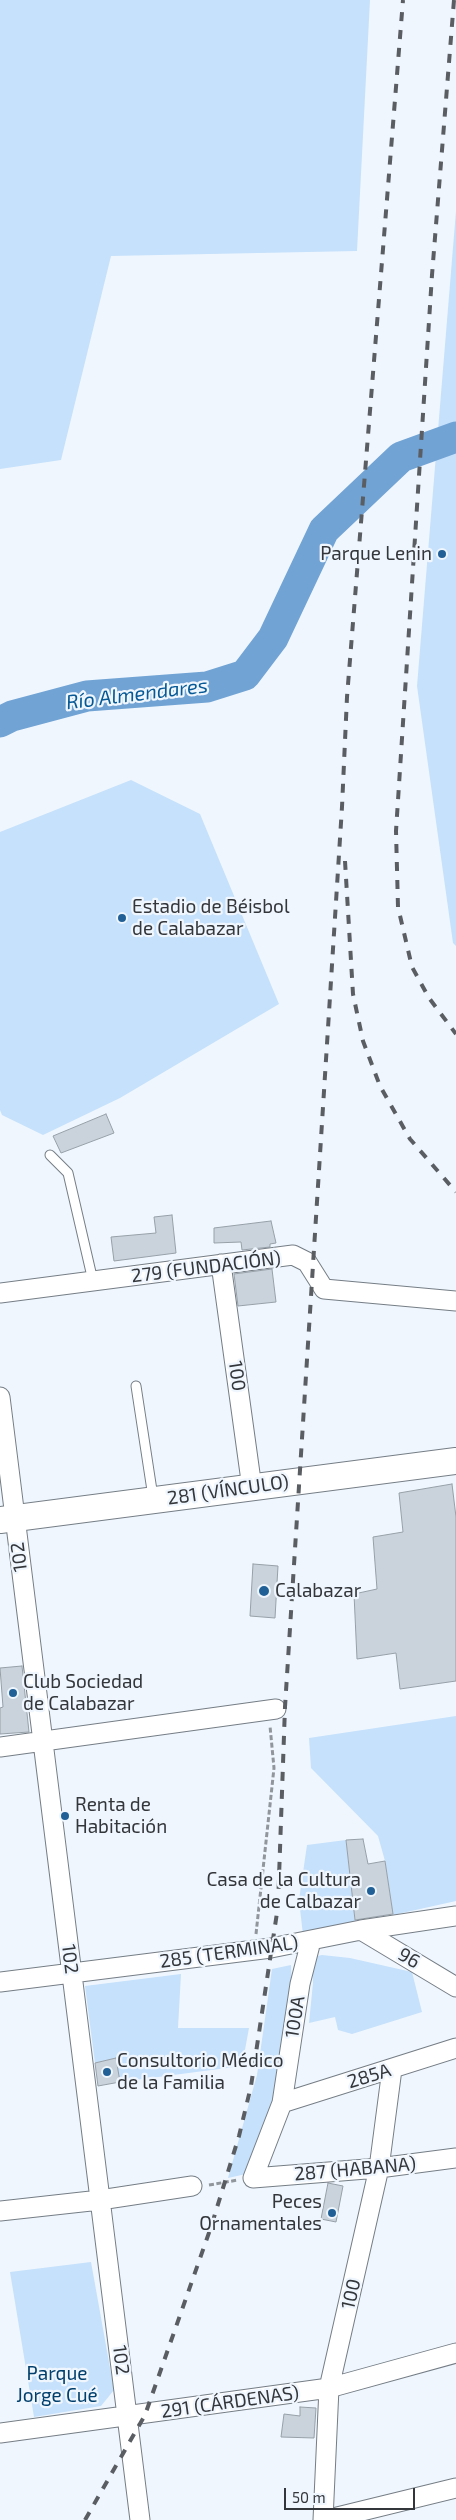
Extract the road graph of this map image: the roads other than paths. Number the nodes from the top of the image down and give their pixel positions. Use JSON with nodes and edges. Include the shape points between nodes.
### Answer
{"nodes":[{"id":1,"x":50,"y":1155,"type":"dead end"},
{"id":2,"x":221,"y":1264,"type":"junction"},
{"id":3,"x":94,"y":1282,"type":"junction"},
{"id":4,"x":0,"y":1293,"type":"edge"},
{"id":5,"x":456,"y":1301,"type":"edge"},
{"id":6,"x":136,"y":1386,"type":"dead end"},
{"id":7,"x":0,"y":1397,"type":"edge"},
{"id":8,"x":456,"y":1462,"type":"edge"},
{"id":9,"x":252,"y":1488,"type":"junction"},
{"id":10,"x":154,"y":1500,"type":"junction"},
{"id":11,"x":7,"y":1520,"type":"edge"},
{"id":12,"x":272,"y":1709,"type":"road end"},
{"id":13,"x":41,"y":1741,"type":"junction"},
{"id":14,"x":0,"y":1747,"type":"edge"},
{"id":15,"x":456,"y":1916,"type":"edge"},
{"id":16,"x":361,"y":1930,"type":"junction"},
{"id":17,"x":311,"y":1941,"type":"junction"},
{"id":18,"x":72,"y":1974,"type":"junction"},
{"id":19,"x":0,"y":1982,"type":"edge"},
{"id":20,"x":456,"y":1987,"type":"edge"},
{"id":21,"x":456,"y":2048,"type":"edge"},
{"id":22,"x":392,"y":2069,"type":"junction"},
{"id":23,"x":282,"y":2103,"type":"junction"},
{"id":24,"x":456,"y":2158,"type":"edge"},
{"id":25,"x":379,"y":2168,"type":"junction"},
{"id":26,"x":253,"y":2178,"type":"joint"},
{"id":27,"x":192,"y":2186,"type":"road end"},
{"id":28,"x":100,"y":2200,"type":"junction"},
{"id":29,"x":0,"y":2211,"type":"edge"},
{"id":30,"x":456,"y":2353,"type":"edge"},
{"id":31,"x":329,"y":2388,"type":"junction"},
{"id":32,"x":128,"y":2417,"type":"junction"},
{"id":33,"x":0,"y":2433,"type":"edge"},
{"id":34,"x":456,"y":2488,"type":"edge"},
{"id":35,"x":140,"y":2520,"type":"edge"},
{"id":36,"x":324,"y":2520,"type":"edge"}],
"edges":[{"from":1,"to":3,"type":"lane","via":[[68,1173]]},
{"from":2,"to":3,"type":"street","name":"279 (FUNDACIÓN)"},
{"from":2,"to":5,"type":"street","name":"279 (FUNDACIÓN)","via":[[292,1255],[307,1262],[324,1289]]},
{"from":2,"to":9,"type":"street","name":"100"},
{"from":3,"to":4,"type":"street","name":"279 (FUNDACIÓN)"},
{"from":6,"to":10,"type":"lane"},
{"from":7,"to":11,"type":"street","name":"102"},
{"from":8,"to":9,"type":"main road","name":"281 (VÍNCULO)"},
{"from":9,"to":10,"type":"main road","name":"281 (VÍNCULO)"},
{"from":10,"to":11,"type":"main road","name":"281 (VÍNCULO)"},
{"from":11,"to":13,"type":"street","name":"102"},
{"from":12,"to":13,"type":"street"},
{"from":13,"to":14,"type":"street"},
{"from":13,"to":18,"type":"street","name":"102"},
{"from":15,"to":16,"type":"street","name":"285 (TERMINAL)"},
{"from":16,"to":17,"type":"street","name":"285 (TERMINAL)"},
{"from":16,"to":20,"type":"street","name":"96"},
{"from":17,"to":18,"type":"street","name":"285 (TERMINAL)"},
{"from":17,"to":23,"type":"street","name":"100A","via":[[300,1984]]},
{"from":18,"to":19,"type":"street","name":"285 (TERMINAL)"},
{"from":18,"to":28,"type":"street","name":"102"},
{"from":21,"to":22,"type":"street","name":"285A"},
{"from":22,"to":23,"type":"street","name":"285A"},
{"from":22,"to":25,"type":"street","name":"100"},
{"from":23,"to":26,"type":"street","name":"100A"},
{"from":24,"to":25,"type":"street","name":"287 (HABANA)"},
{"from":25,"to":26,"type":"street","name":"287 (HABANA)"},
{"from":25,"to":31,"type":"street","name":"100"},
{"from":27,"to":28,"type":"street"},
{"from":28,"to":29,"type":"street"},
{"from":28,"to":32,"type":"street","name":"102"},
{"from":30,"to":31,"type":"street","name":"291 (CÁRDENAS)"},
{"from":31,"to":32,"type":"street","name":"291 (CÁRDENAS)"},
{"from":31,"to":36,"type":"street","name":"100"},
{"from":32,"to":33,"type":"street","name":"291 (CÁRDENAS)"},
{"from":32,"to":35,"type":"street","name":"102"},
{"from":34,"to":36,"type":"street"}]}
